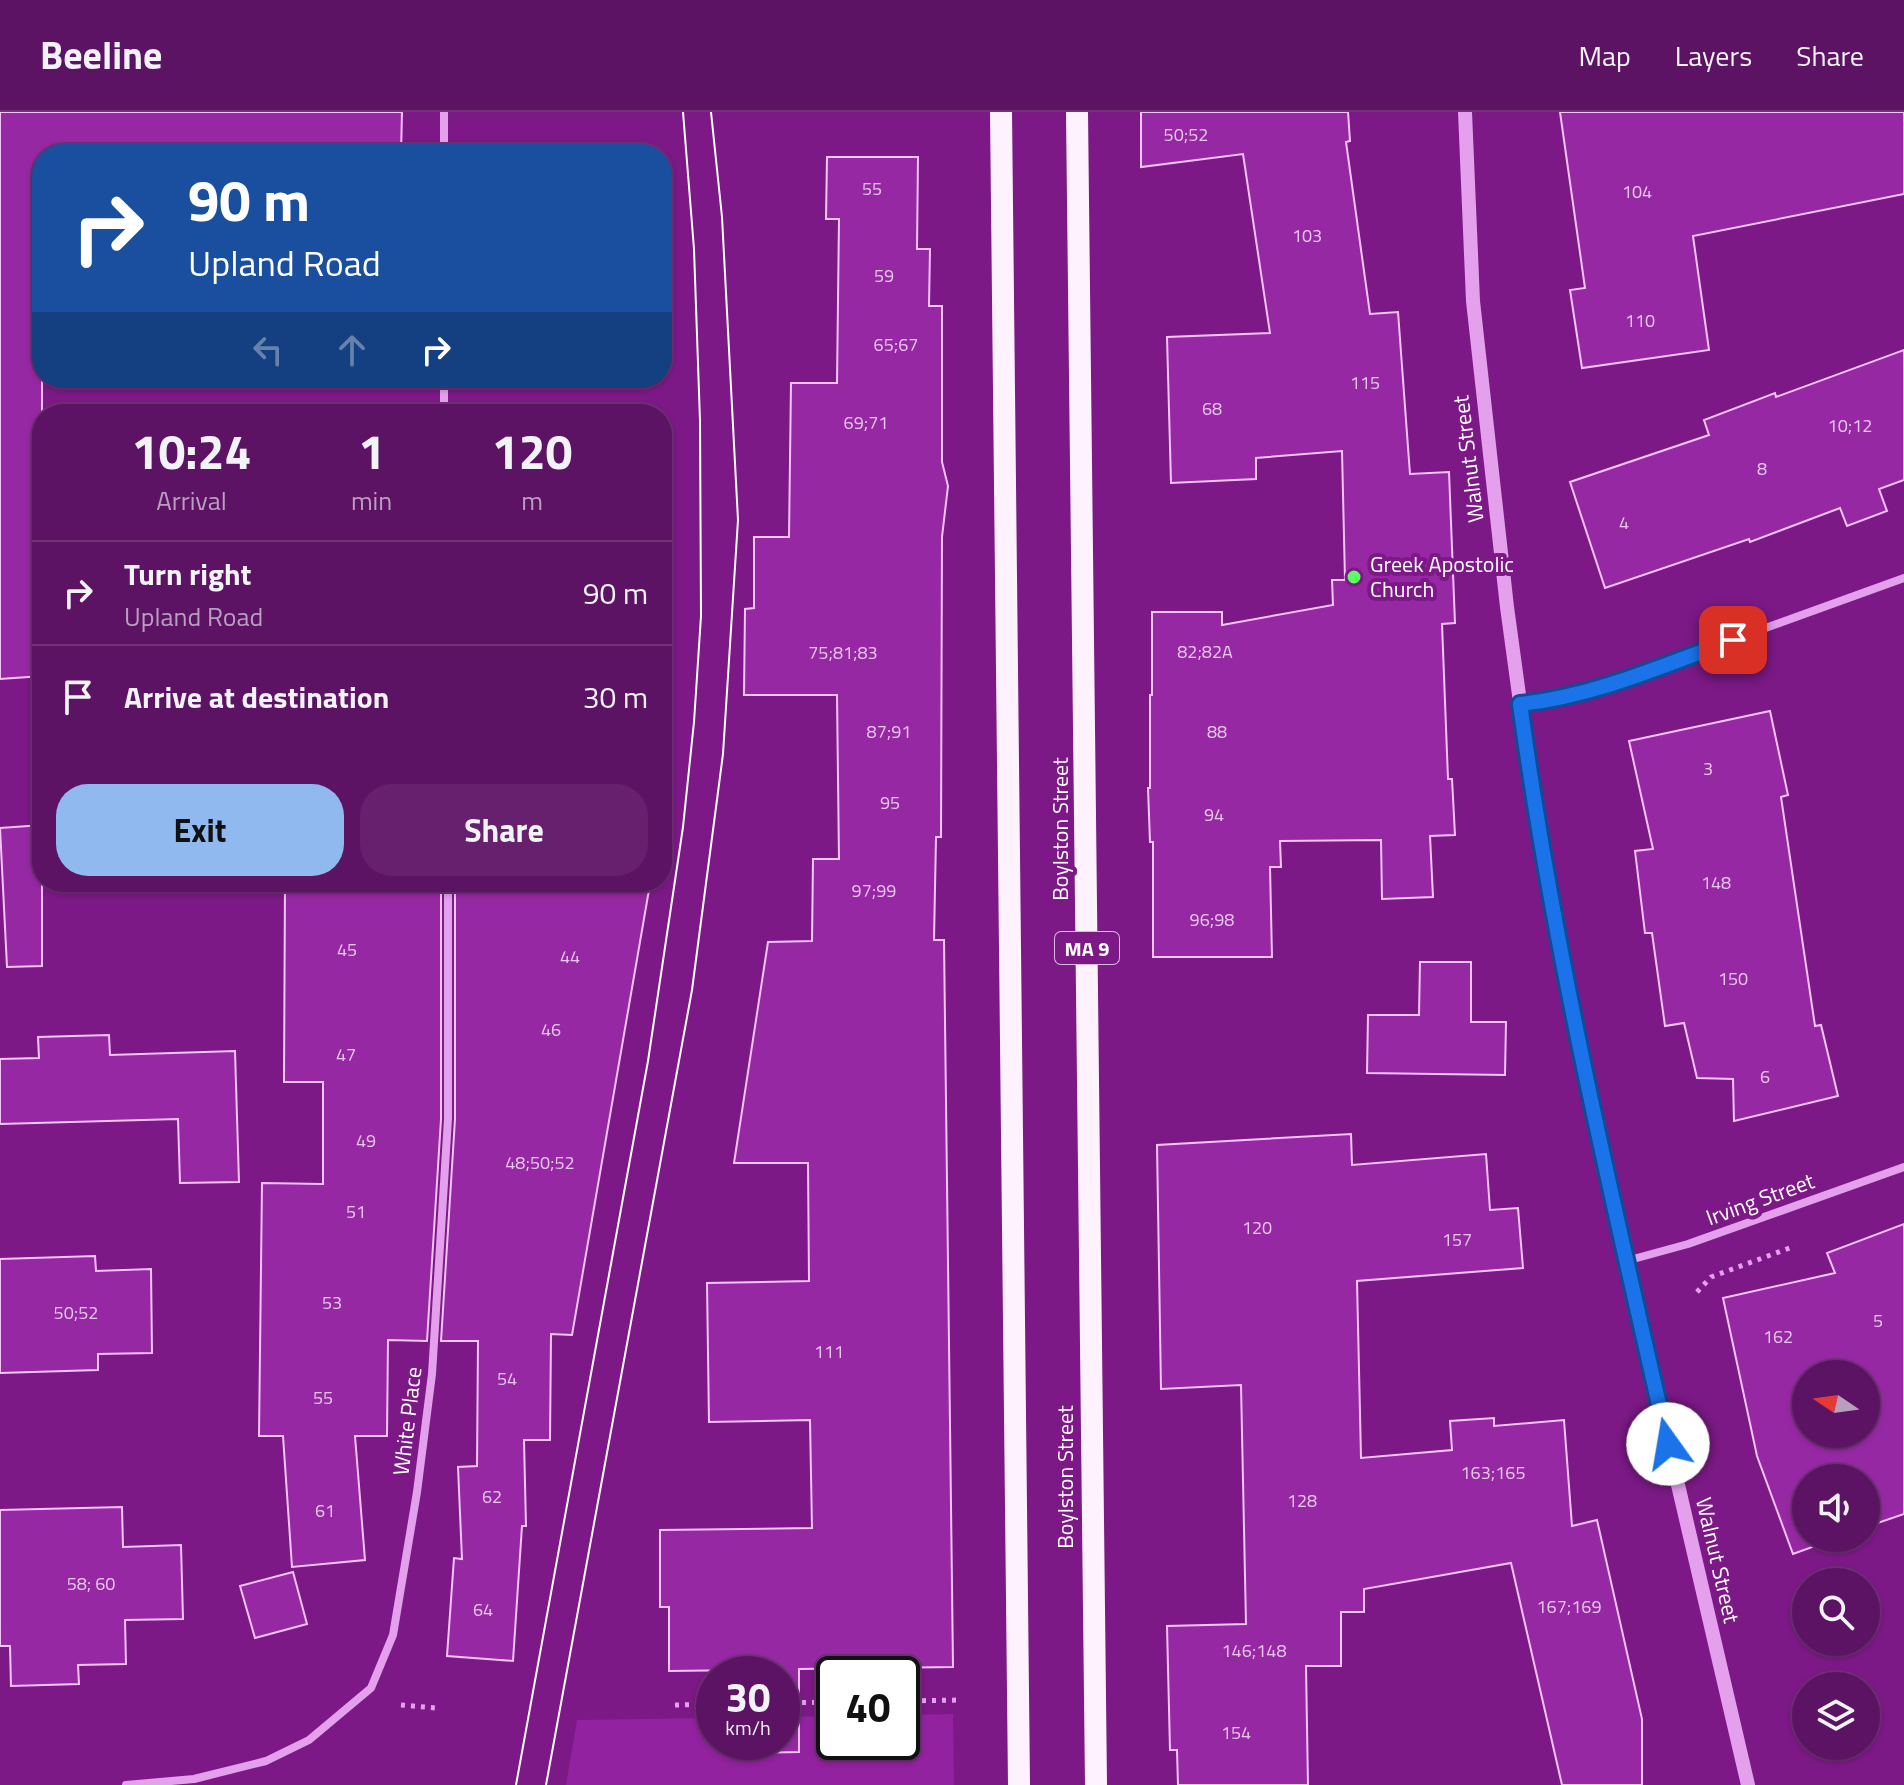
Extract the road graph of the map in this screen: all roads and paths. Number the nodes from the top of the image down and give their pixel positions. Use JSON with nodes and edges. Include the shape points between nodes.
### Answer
{"nodes":[{"id":1,"x":444,"y":112,"type":"edge"},
{"id":2,"x":1001,"y":112,"type":"edge"},
{"id":3,"x":1077,"y":112,"type":"edge"},
{"id":4,"x":1465,"y":112,"type":"edge"},
{"id":5,"x":444,"y":144,"type":"edge"},
{"id":6,"x":1904,"y":578,"type":"edge"},
{"id":7,"x":1520,"y":704,"type":"junction"},
{"id":8,"x":448,"y":892,"type":"edge"},
{"id":9,"x":1904,"y":1167,"type":"edge"},
{"id":10,"x":1626,"y":1261,"type":"junction"},
{"id":11,"x":960,"y":1700,"type":"dead end"},
{"id":12,"x":920,"y":1701,"type":"edge"},
{"id":13,"x":696,"y":1704,"type":"edge"},
{"id":14,"x":675,"y":1705,"type":"dead end"},
{"id":15,"x":126,"y":1785,"type":"edge"},
{"id":16,"x":1019,"y":1785,"type":"edge"},
{"id":17,"x":1096,"y":1785,"type":"edge"},
{"id":18,"x":1748,"y":1785,"type":"edge"}],
"edges":[{"from":1,"to":5,"type":"street"},
{"from":2,"to":16,"type":"highway"},
{"from":3,"to":17,"type":"highway","name":"Boylston Street","number":"MA 9"},
{"from":4,"to":7,"type":"street","name":"Walnut Street","via":[[1473,301]]},
{"from":6,"to":7,"type":"street","via":[[1591,691]]},
{"from":7,"to":10,"type":"street","name":"Walnut Street","via":[[1556,935]]},
{"from":8,"to":15,"type":"street","name":"White Place","via":[[448,1119],[432,1374],[393,1635],[371,1688],[309,1740],[266,1761],[194,1779]]},
{"from":9,"to":10,"type":"street","name":"Irving Street"},
{"from":10,"to":18,"type":"street","name":"Walnut Street"},
{"from":11,"to":12,"type":"path"},
{"from":13,"to":14,"type":"path"}]}
